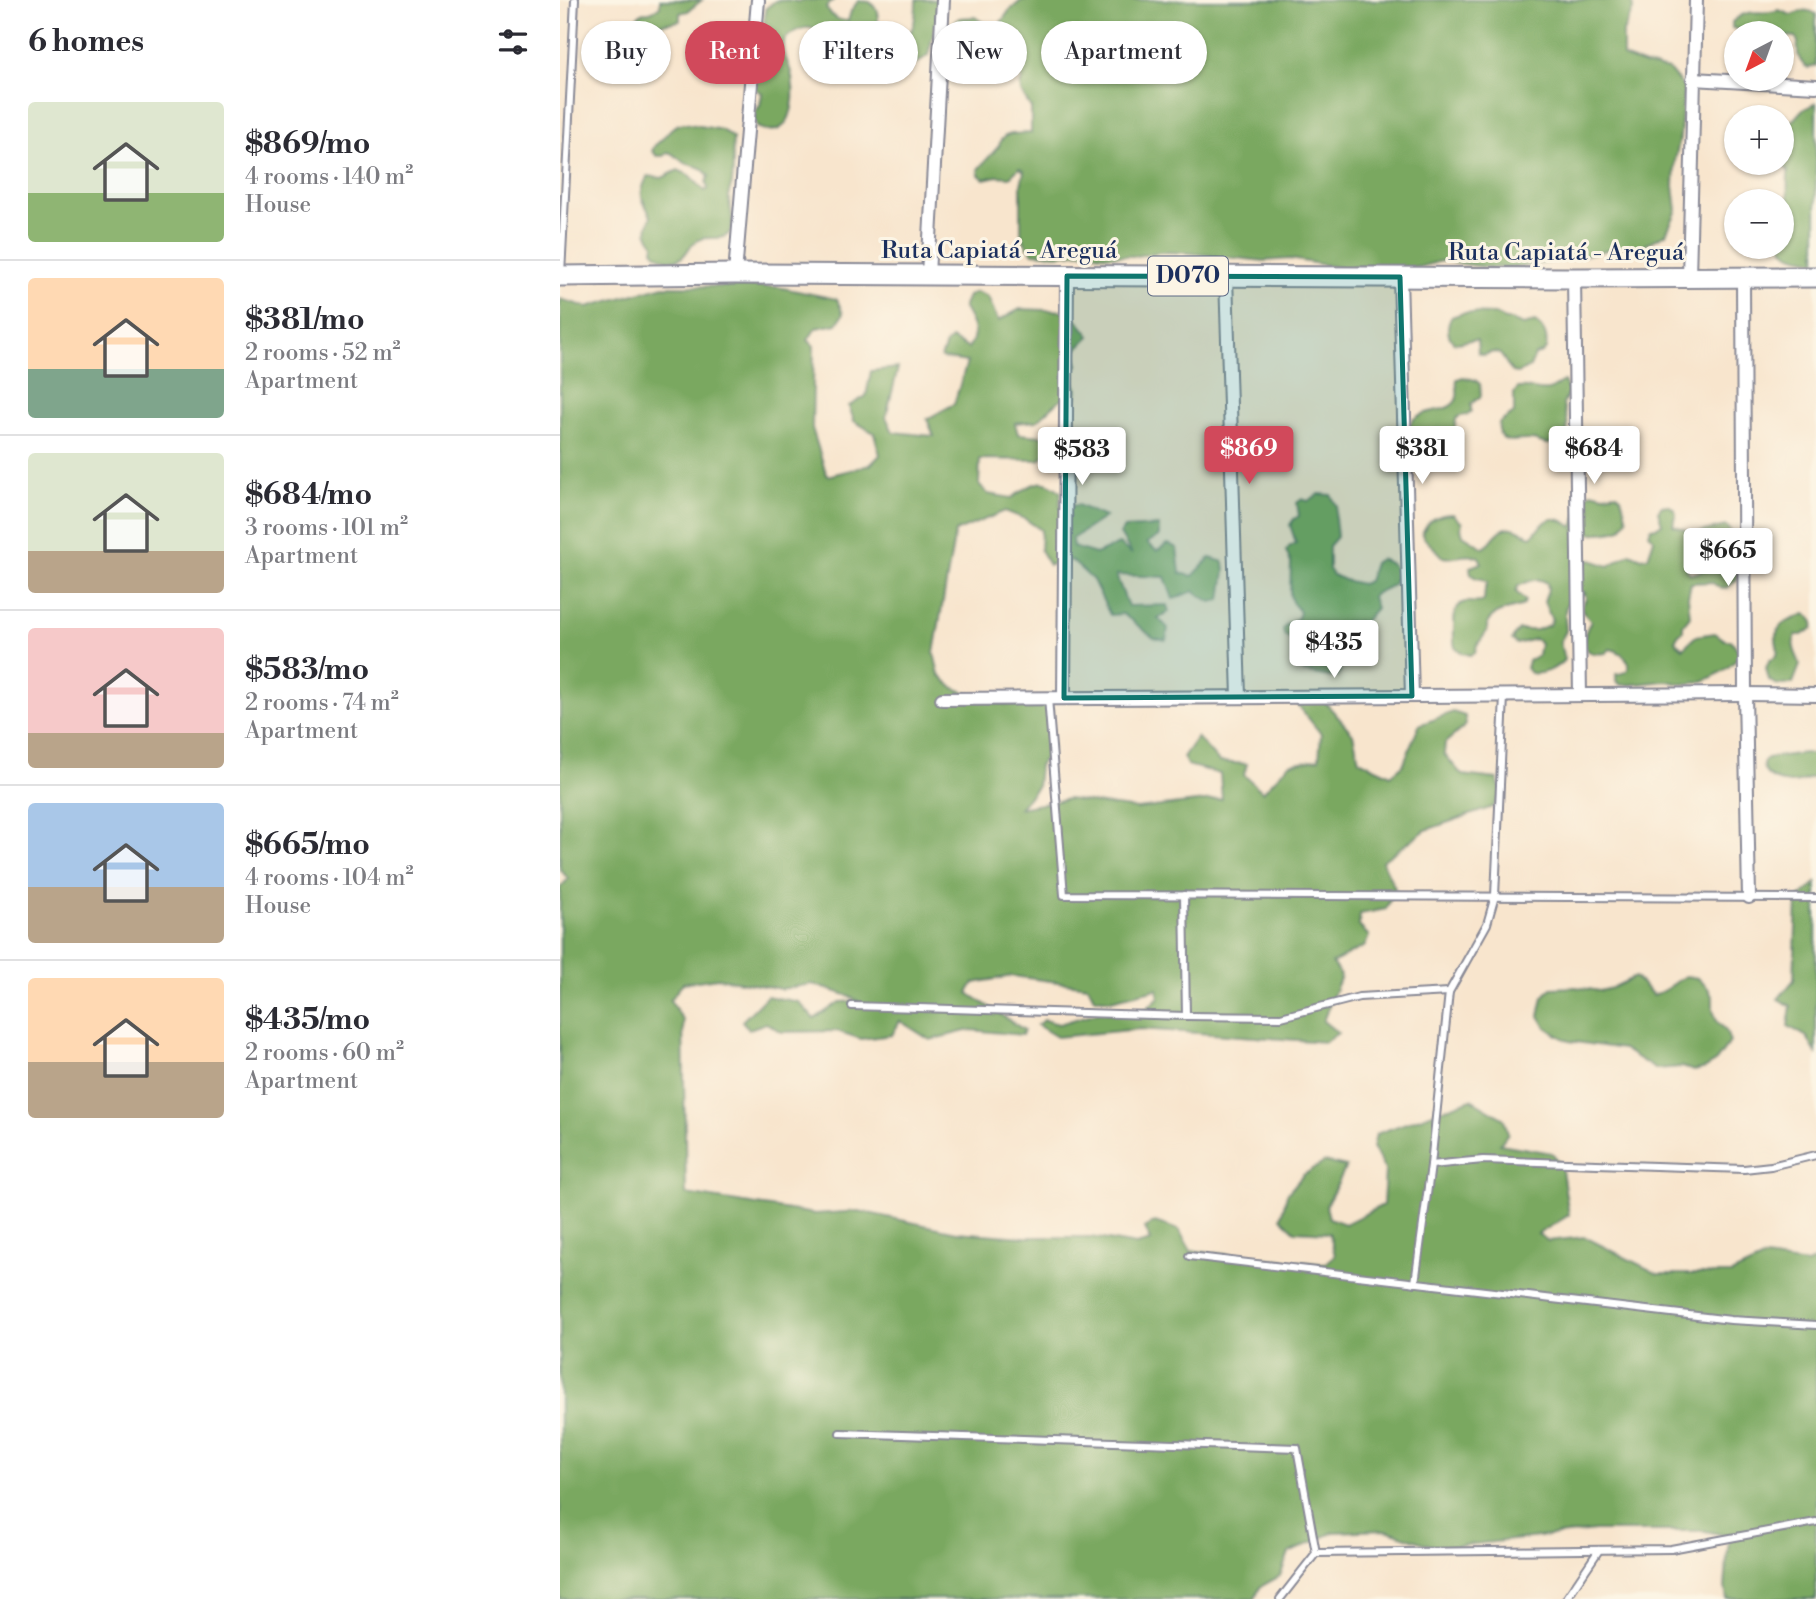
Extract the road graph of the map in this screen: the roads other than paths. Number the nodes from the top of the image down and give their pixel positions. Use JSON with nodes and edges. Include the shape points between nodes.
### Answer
{"nodes":[{"id":1,"x":575,"y":0,"type":"edge"},
{"id":2,"x":758,"y":0,"type":"edge"},
{"id":3,"x":943,"y":0,"type":"edge"},
{"id":4,"x":1696,"y":0,"type":"edge"},
{"id":5,"x":1693,"y":79,"type":"junction"},
{"id":6,"x":1816,"y":86,"type":"edge"},
{"id":7,"x":735,"y":274,"type":"junction"},
{"id":8,"x":928,"y":275,"type":"junction"},
{"id":9,"x":560,"y":276,"type":"edge"},
{"id":10,"x":1067,"y":276,"type":"junction"},
{"id":11,"x":1226,"y":276,"type":"junction"},
{"id":12,"x":1400,"y":277,"type":"junction"},
{"id":13,"x":1689,"y":277,"type":"junction"},
{"id":14,"x":1743,"y":277,"type":"junction"},
{"id":15,"x":1816,"y":277,"type":"edge"},
{"id":16,"x":1574,"y":278,"type":"junction"},
{"id":17,"x":1745,"y":694,"type":"junction"},
{"id":18,"x":1504,"y":695,"type":"junction"},
{"id":19,"x":1580,"y":695,"type":"junction"},
{"id":20,"x":1816,"y":695,"type":"edge"},
{"id":21,"x":1412,"y":696,"type":"junction"},
{"id":22,"x":1239,"y":697,"type":"junction"},
{"id":23,"x":1048,"y":698,"type":"junction"},
{"id":24,"x":1064,"y":698,"type":"junction"},
{"id":25,"x":942,"y":699,"type":"dead end"},
{"id":26,"x":1184,"y":895,"type":"junction"},
{"id":27,"x":1494,"y":897,"type":"junction"},
{"id":28,"x":1749,"y":897,"type":"junction"},
{"id":29,"x":1816,"y":898,"type":"edge"},
{"id":30,"x":1449,"y":992,"type":"junction"},
{"id":31,"x":852,"y":1006,"type":"dead end"},
{"id":32,"x":1186,"y":1016,"type":"junction"},
{"id":33,"x":1816,"y":1155,"type":"edge"},
{"id":34,"x":1431,"y":1165,"type":"junction"},
{"id":35,"x":1189,"y":1256,"type":"dead end"},
{"id":36,"x":1415,"y":1283,"type":"junction"},
{"id":37,"x":1816,"y":1325,"type":"edge"},
{"id":38,"x":840,"y":1433,"type":"dead end"},
{"id":39,"x":1816,"y":1522,"type":"edge"},
{"id":40,"x":1599,"y":1550,"type":"junction"},
{"id":41,"x":1316,"y":1553,"type":"junction"},
{"id":42,"x":1280,"y":1599,"type":"edge"},
{"id":43,"x":1566,"y":1599,"type":"edge"}],
"edges":[{"from":1,"to":9,"type":"lane"},
{"from":2,"to":7,"type":"street"},
{"from":3,"to":8,"type":"street"},
{"from":4,"to":5,"type":"street"},
{"from":5,"to":6,"type":"street"},
{"from":5,"to":13,"type":"street"},
{"from":7,"to":8,"type":"main road","name":"Ruta Capiatá - Areguá","number":"D070"},
{"from":7,"to":9,"type":"main road","name":"Ruta Capiatá - Areguá","number":"D070"},
{"from":8,"to":10,"type":"main road","name":"Ruta Capiatá - Areguá","number":"D070"},
{"from":10,"to":11,"type":"main road","name":"Ruta Capiatá - Areguá","number":"D070"},
{"from":10,"to":24,"type":"street"},
{"from":11,"to":12,"type":"main road","name":"Ruta Capiatá - Areguá","number":"D070"},
{"from":11,"to":22,"type":"street"},
{"from":12,"to":16,"type":"main road","name":"Ruta Capiatá - Areguá","number":"D070"},
{"from":12,"to":21,"type":"street"},
{"from":13,"to":14,"type":"main road","name":"Ruta Capiatá - Areguá","number":"D070"},
{"from":13,"to":16,"type":"main road","name":"Ruta Capiatá - Areguá","number":"D070"},
{"from":14,"to":15,"type":"main road","name":"Ruta Capiatá - Areguá","number":"D070"},
{"from":14,"to":17,"type":"street"},
{"from":16,"to":19,"type":"street"},
{"from":17,"to":19,"type":"street"},
{"from":17,"to":20,"type":"street"},
{"from":17,"to":28,"type":"street"},
{"from":18,"to":19,"type":"street"},
{"from":18,"to":21,"type":"street"},
{"from":18,"to":27,"type":"lane"},
{"from":21,"to":22,"type":"street"},
{"from":22,"to":24,"type":"street"},
{"from":23,"to":24,"type":"street"},
{"from":23,"to":25,"type":"street"},
{"from":23,"to":26,"type":"lane","via":[[1065,895]]},
{"from":26,"to":27,"type":"lane"},
{"from":26,"to":32,"type":"lane"},
{"from":27,"to":28,"type":"lane"},
{"from":27,"to":30,"type":"lane","via":[[1487,924]]},
{"from":28,"to":29,"type":"lane"},
{"from":30,"to":32,"type":"lane","via":[[1359,997],[1281,1017]]},
{"from":30,"to":34,"type":"lane"},
{"from":31,"to":32,"type":"lane"},
{"from":33,"to":34,"type":"lane","via":[[1744,1169],[1483,1160]]},
{"from":34,"to":36,"type":"lane"},
{"from":35,"to":36,"type":"lane"},
{"from":36,"to":37,"type":"lane","via":[[1731,1320]]},
{"from":38,"to":41,"type":"lane","via":[[1297,1448]]},
{"from":39,"to":40,"type":"lane","via":[[1671,1549]]},
{"from":40,"to":41,"type":"lane"},
{"from":40,"to":43,"type":"lane"},
{"from":41,"to":42,"type":"lane"}]}
